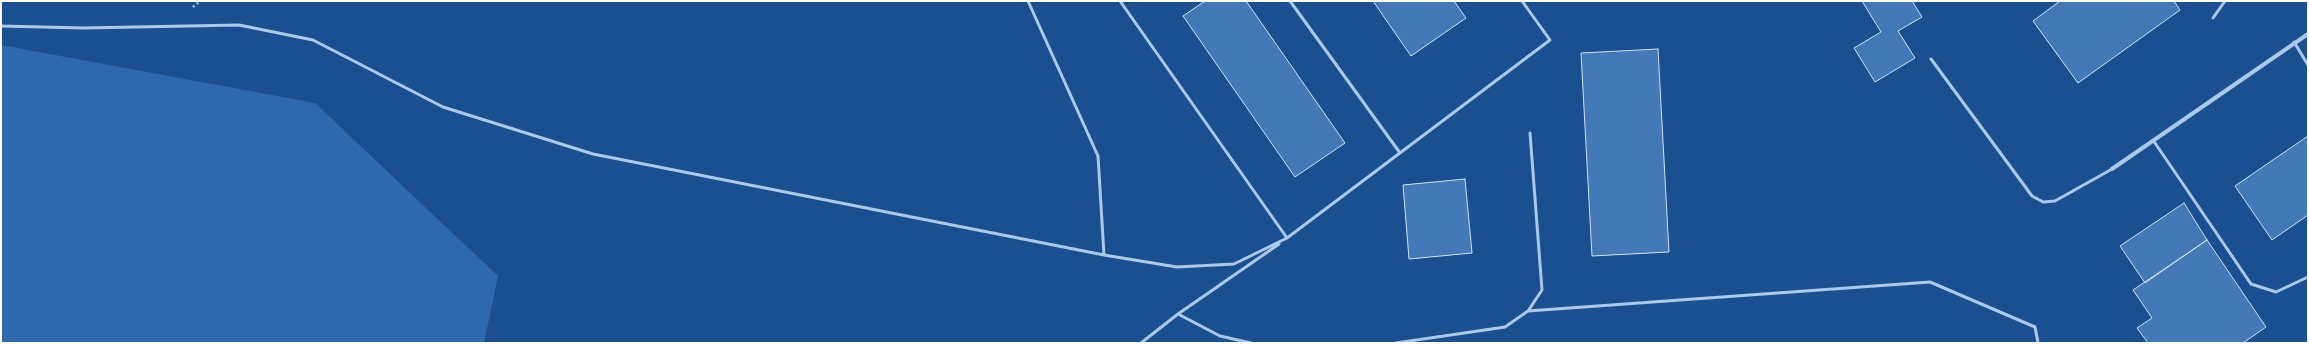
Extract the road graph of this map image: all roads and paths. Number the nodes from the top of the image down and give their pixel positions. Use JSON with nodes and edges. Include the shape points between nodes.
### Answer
{"nodes":[{"id":1,"x":1028,"y":1,"type":"edge"},
{"id":2,"x":1120,"y":1,"type":"edge"},
{"id":3,"x":1290,"y":1,"type":"edge"},
{"id":4,"x":1522,"y":1,"type":"edge"},
{"id":5,"x":2225,"y":1,"type":"edge"},
{"id":6,"x":2213,"y":18,"type":"dead end"},
{"id":7,"x":1,"y":26,"type":"edge"},
{"id":8,"x":2308,"y":34,"type":"edge"},
{"id":9,"x":2294,"y":42,"type":"junction"},
{"id":10,"x":1931,"y":59,"type":"dead end"},
{"id":11,"x":2308,"y":65,"type":"edge"},
{"id":12,"x":1530,"y":133,"type":"dead end"},
{"id":13,"x":2153,"y":140,"type":"junction"},
{"id":14,"x":1400,"y":153,"type":"junction"},
{"id":15,"x":2112,"y":168,"type":"joint"},
{"id":16,"x":1287,"y":238,"type":"junction"},
{"id":17,"x":1104,"y":255,"type":"junction"},
{"id":18,"x":2308,"y":277,"type":"edge"},
{"id":19,"x":1528,"y":311,"type":"junction"},
{"id":20,"x":1178,"y":314,"type":"junction"},
{"id":21,"x":1141,"y":343,"type":"edge"},
{"id":22,"x":1251,"y":343,"type":"edge"},
{"id":23,"x":1396,"y":343,"type":"edge"},
{"id":24,"x":2038,"y":343,"type":"edge"}],
"edges":[{"from":1,"to":17,"type":"lane","via":[[1098,156]]},
{"from":2,"to":16,"type":"lane"},
{"from":3,"to":14,"type":"lane"},
{"from":4,"to":14,"type":"lane","via":[[1550,40]]},
{"from":5,"to":6,"type":"lane"},
{"from":7,"to":17,"type":"lane","via":[[83,28],[239,25],[313,40],[443,107],[593,154]]},
{"from":8,"to":9,"type":"street"},
{"from":9,"to":11,"type":"lane"},
{"from":9,"to":13,"type":"street"},
{"from":10,"to":15,"type":"lane","via":[[2032,196],[2043,202],[2055,200]]},
{"from":12,"to":19,"type":"lane","via":[[1542,290]]},
{"from":13,"to":15,"type":"street"},
{"from":13,"to":18,"type":"lane","via":[[2251,284],[2276,292]]},
{"from":14,"to":16,"type":"lane"},
{"from":16,"to":17,"type":"lane","via":[[1234,264],[1177,267]]},
{"from":16,"to":20,"type":"lane"},
{"from":19,"to":23,"type":"lane","via":[[1505,327]]},
{"from":19,"to":24,"type":"lane","via":[[1930,282],[2035,327]]},
{"from":20,"to":21,"type":"lane"},
{"from":20,"to":22,"type":"lane","via":[[1220,336]]}]}
